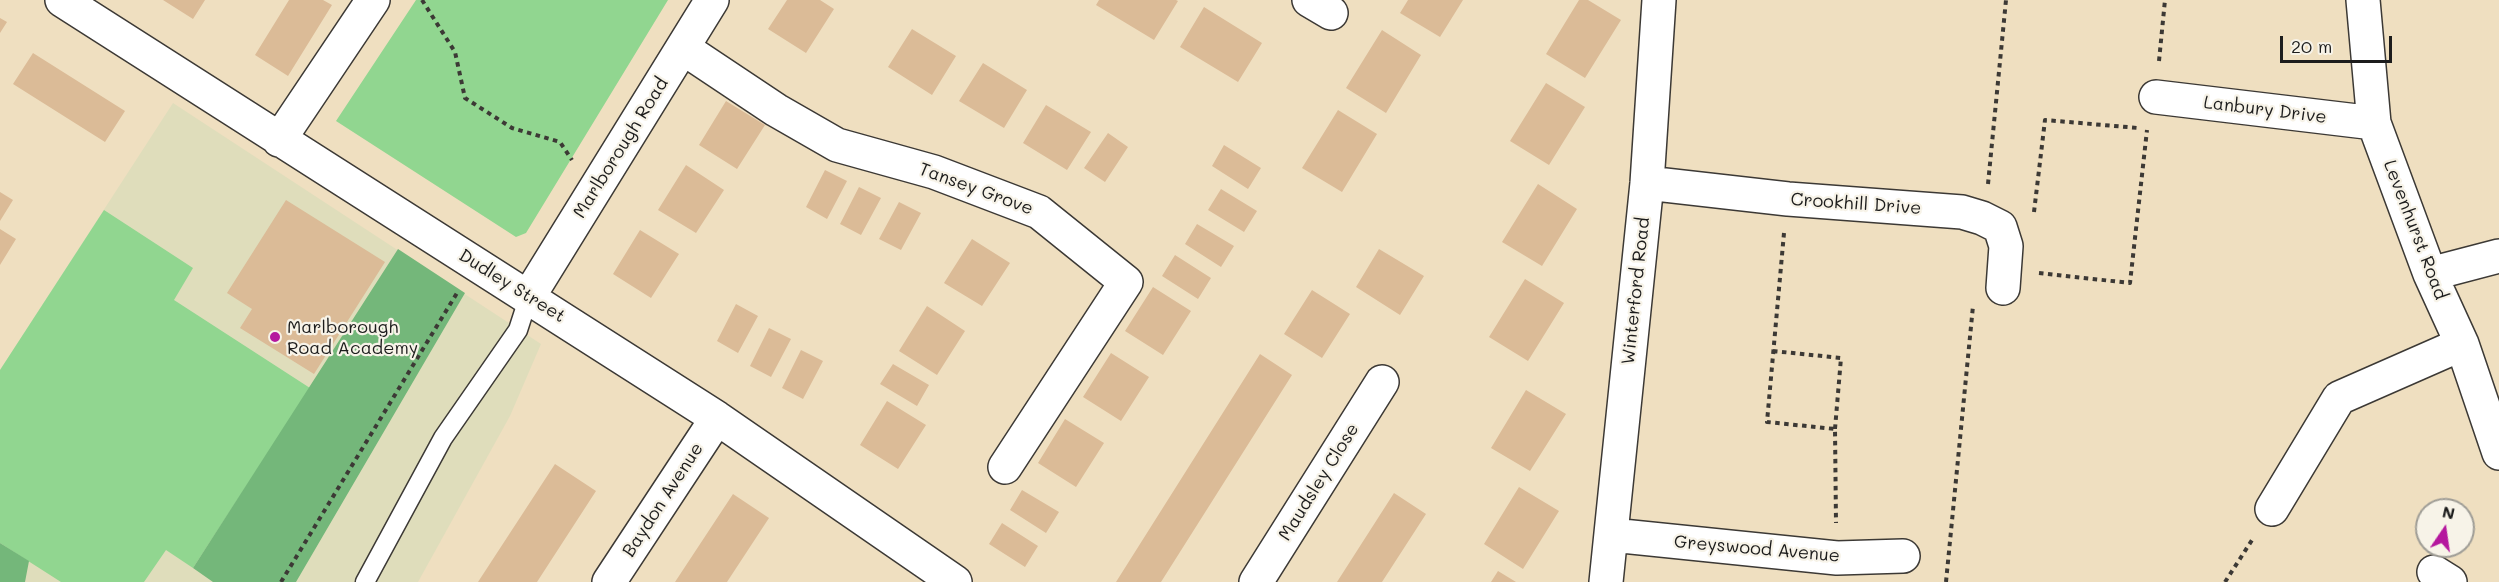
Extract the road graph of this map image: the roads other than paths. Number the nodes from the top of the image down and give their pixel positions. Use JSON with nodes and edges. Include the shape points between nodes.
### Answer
{"nodes":[{"id":1,"x":62,"y":0,"type":"edge"},
{"id":2,"x":373,"y":0,"type":"edge"},
{"id":3,"x":712,"y":0,"type":"edge"},
{"id":4,"x":1659,"y":0,"type":"edge"},
{"id":5,"x":2363,"y":0,"type":"edge"},
{"id":6,"x":683,"y":48,"type":"junction"},
{"id":7,"x":2156,"y":97,"type":"road end"},
{"id":8,"x":2374,"y":123,"type":"junction"},
{"id":9,"x":279,"y":140,"type":"junction"},
{"id":10,"x":1647,"y":183,"type":"junction"},
{"id":11,"x":2499,"y":256,"type":"edge"},
{"id":12,"x":2430,"y":274,"type":"junction"},
{"id":13,"x":2004,"y":279,"type":"road end"},
{"id":14,"x":529,"y":296,"type":"junction"},
{"id":15,"x":2462,"y":344,"type":"junction"},
{"id":16,"x":1382,"y":382,"type":"dead end"},
{"id":17,"x":717,"y":418,"type":"junction"},
{"id":18,"x":2499,"y":453,"type":"edge"},
{"id":19,"x":1005,"y":467,"type":"dead end"},
{"id":20,"x":2272,"y":509,"type":"road end"},
{"id":21,"x":1612,"y":535,"type":"junction"},
{"id":22,"x":1903,"y":556,"type":"dead end"},
{"id":23,"x":365,"y":582,"type":"edge"},
{"id":24,"x":609,"y":582,"type":"edge"},
{"id":25,"x":955,"y":582,"type":"edge"},
{"id":26,"x":1256,"y":582,"type":"edge"},
{"id":27,"x":1606,"y":582,"type":"edge"}],
"edges":[{"from":1,"to":9,"type":"street","name":"Dudley Street"},
{"from":2,"to":9,"type":"street"},
{"from":3,"to":6,"type":"street","name":"Marlborough Road"},
{"from":4,"to":10,"type":"street","name":"Winterford Road"},
{"from":5,"to":8,"type":"street","name":"Levenhurst Road"},
{"from":6,"to":14,"type":"street","name":"Marlborough Road"},
{"from":6,"to":19,"type":"street","name":"Tansey Grove","via":[[837,145],[934,172],[1039,212],[1126,282]]},
{"from":7,"to":8,"type":"street","name":"Lanbury Drive"},
{"from":8,"to":12,"type":"street","name":"Levenhurst Road"},
{"from":9,"to":14,"type":"street","name":"Dudley Street"},
{"from":10,"to":13,"type":"street","name":"Crookhill Drive","via":[[1788,199],[1962,212],[1991,222],[2006,246]]},
{"from":10,"to":21,"type":"street","name":"Winterford Road"},
{"from":11,"to":12,"type":"street"},
{"from":12,"to":15,"type":"street","name":"Levenhurst Road"},
{"from":14,"to":17,"type":"street","name":"Dudley Street"},
{"from":14,"to":23,"type":"lane","via":[[518,330],[443,438]]},
{"from":15,"to":18,"type":"street","name":"Levenhurst Road"},
{"from":15,"to":20,"type":"street","via":[[2339,398]]},
{"from":16,"to":26,"type":"street","name":"Maudsley Close"},
{"from":17,"to":24,"type":"street","name":"Baydon Avenue"},
{"from":17,"to":25,"type":"street","name":"Dudley Street"},
{"from":21,"to":22,"type":"street","name":"Greyswood Avenue","via":[[1837,558]]},
{"from":21,"to":27,"type":"street","name":"Winterford Road"}]}
